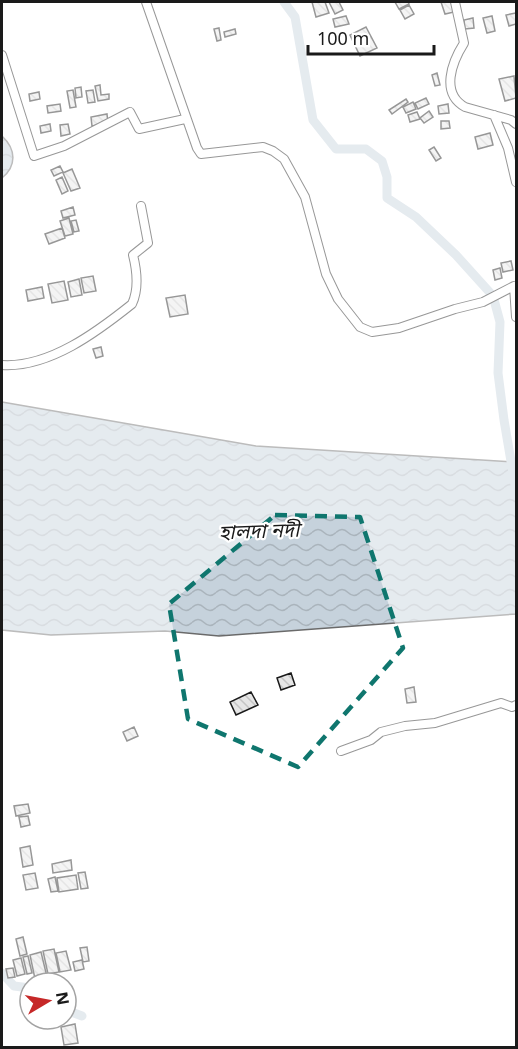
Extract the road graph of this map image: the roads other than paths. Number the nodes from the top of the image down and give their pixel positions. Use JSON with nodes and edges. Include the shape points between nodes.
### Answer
{"nodes":[{"id":1,"x":146,"y":2,"type":"edge"},
{"id":2,"x":455,"y":2,"type":"edge"},
{"id":3,"x":2,"y":55,"type":"edge"},
{"id":4,"x":494,"y":115,"type":"junction"},
{"id":5,"x":186,"y":119,"type":"junction"},
{"id":6,"x":516,"y":124,"type":"edge"},
{"id":7,"x":516,"y":182,"type":"edge"},
{"id":8,"x":141,"y":206,"type":"dead end"},
{"id":9,"x":516,"y":316,"type":"edge"},
{"id":10,"x":2,"y":365,"type":"edge"},
{"id":11,"x":516,"y":705,"type":"edge"},
{"id":12,"x":341,"y":751,"type":"dead end"}],
"edges":[{"from":1,"to":5,"type":"street"},
{"from":2,"to":4,"type":"street","via":[[464,43],[452,66],[450,90],[458,103]]},
{"from":3,"to":5,"type":"street","via":[[34,156],[64,146],[130,112],[139,129]]},
{"from":4,"to":6,"type":"street"},
{"from":4,"to":7,"type":"street","via":[[508,148]]},
{"from":5,"to":9,"type":"street","via":[[201,154],[263,147],[284,159],[305,197],[326,274],[338,299],[360,327],[372,332],[399,328],[483,302],[514,286]]},
{"from":8,"to":10,"type":"street","via":[[148,243],[132,255],[136,275],[132,304],[62,352],[36,362]]},
{"from":11,"to":12,"type":"street","via":[[491,705],[435,723],[381,732]]}]}
